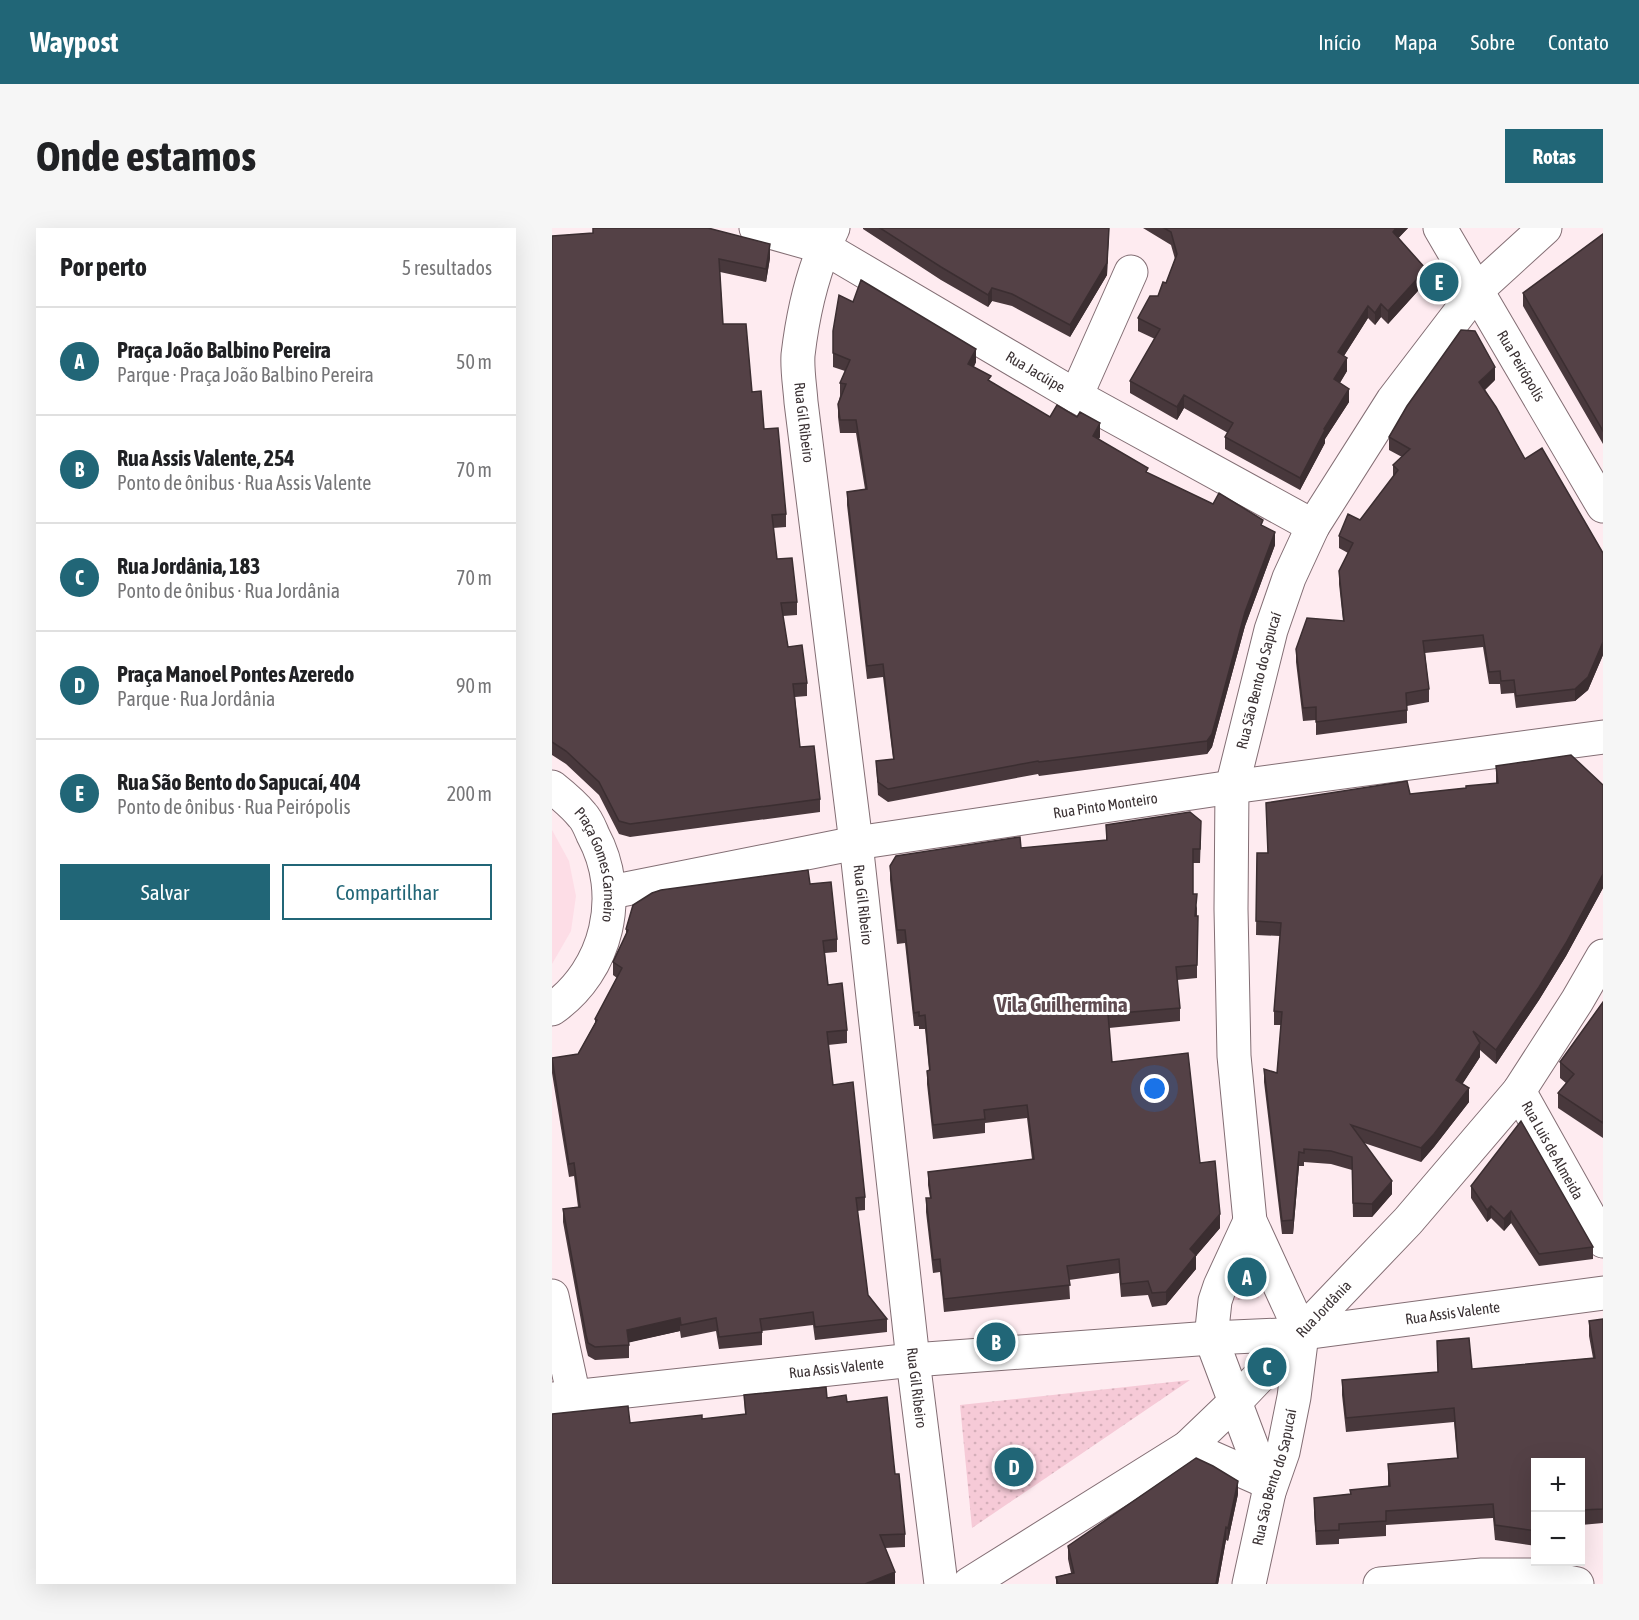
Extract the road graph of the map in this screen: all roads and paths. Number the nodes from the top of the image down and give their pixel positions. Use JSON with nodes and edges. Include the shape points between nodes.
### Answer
{"nodes":[{"id":1,"x":756,"y":228,"type":"edge"},
{"id":2,"x":1440,"y":228,"type":"edge"},
{"id":3,"x":1545,"y":228,"type":"edge"},
{"id":4,"x":828,"y":238,"type":"edge"},
{"id":5,"x":1131,"y":272,"type":"dead end"},
{"id":6,"x":1477,"y":290,"type":"junction"},
{"id":7,"x":1076,"y":396,"type":"junction"},
{"id":8,"x":1603,"y":506,"type":"edge"},
{"id":9,"x":1313,"y":526,"type":"junction"},
{"id":10,"x":1603,"y":737,"type":"edge"},
{"id":11,"x":552,"y":787,"type":"edge"},
{"id":12,"x":1232,"y":787,"type":"junction"},
{"id":13,"x":856,"y":843,"type":"junction"},
{"id":14,"x":611,"y":892,"type":"junction"},
{"id":15,"x":1603,"y":956,"type":"edge"},
{"id":16,"x":552,"y":1009,"type":"edge"},
{"id":17,"x":1519,"y":1091,"type":"junction"},
{"id":18,"x":1250,"y":1221,"type":"junction"},
{"id":19,"x":1603,"y":1241,"type":"edge"},
{"id":20,"x":1603,"y":1293,"type":"edge"},
{"id":21,"x":552,"y":1296,"type":"edge"},
{"id":22,"x":1303,"y":1333,"type":"junction"},
{"id":23,"x":1211,"y":1338,"type":"junction"},
{"id":24,"x":913,"y":1360,"type":"junction"},
{"id":25,"x":563,"y":1398,"type":"edge"},
{"id":26,"x":1235,"y":1402,"type":"junction"},
{"id":27,"x":1188,"y":1447,"type":"junction"},
{"id":28,"x":1267,"y":1487,"type":"junction"},
{"id":29,"x":941,"y":1584,"type":"edge"},
{"id":30,"x":969,"y":1584,"type":"edge"},
{"id":31,"x":1250,"y":1584,"type":"edge"},
{"id":32,"x":1380,"y":1584,"type":"edge"},
{"id":33,"x":1577,"y":1584,"type":"edge"}],
"edges":[{"from":1,"to":4,"type":"street","name":"Rua Jacúipe"},
{"from":2,"to":6,"type":"street","name":"Rua Peirópolis"},
{"from":3,"to":6,"type":"street","name":"Rua São Bento do Sapucaí"},
{"from":4,"to":7,"type":"street","name":"Rua Jacúipe"},
{"from":4,"to":13,"type":"street","name":"Rua Gil Ribeiro","via":[[805,313],[798,357]]},
{"from":5,"to":7,"type":"street"},
{"from":6,"to":8,"type":"street","name":"Rua Peirópolis"},
{"from":6,"to":9,"type":"street","name":"Rua São Bento do Sapucaí","via":[[1393,400]]},
{"from":7,"to":9,"type":"street","name":"Rua Jacúipe"},
{"from":9,"to":12,"type":"street","name":"Rua São Bento do Sapucaí","via":[[1271,630]]},
{"from":10,"to":12,"type":"street","name":"Rua Pinto Monteiro"},
{"from":11,"to":14,"type":"street","name":"Praça Gomes Carneiro","via":[[583,816],[603,852]]},
{"from":12,"to":13,"type":"street","name":"Rua Pinto Monteiro"},
{"from":12,"to":18,"type":"street","name":"Rua São Bento do Sapucaí","via":[[1234,1056]]},
{"from":13,"to":14,"type":"street","name":"Rua Pinto Monteiro"},
{"from":13,"to":24,"type":"street","name":"Rua Gil Ribeiro"},
{"from":14,"to":16,"type":"street","name":"Praça Gomes Carneiro","via":[[607,932],[591,969],[566,999]]},
{"from":15,"to":17,"type":"street","name":"Rua Jordânia"},
{"from":17,"to":19,"type":"street","name":"Rua Luis de Almeida"},
{"from":17,"to":22,"type":"street","name":"Rua Jordânia","via":[[1408,1221]]},
{"from":18,"to":22,"type":"street"},
{"from":18,"to":23,"type":"street","via":[[1220,1286]]},
{"from":20,"to":22,"type":"street","name":"Rua Assis Valente"},
{"from":21,"to":25,"type":"street"},
{"from":22,"to":23,"type":"street","name":"Rua Assis Valente"},
{"from":22,"to":26,"type":"street","name":"Rua Jordânia"},
{"from":22,"to":28,"type":"street","name":"Rua São Bento do Sapucaí","via":[[1282,1452]]},
{"from":23,"to":24,"type":"street","name":"Rua Assis Valente"},
{"from":23,"to":26,"type":"street"},
{"from":24,"to":25,"type":"street","name":"Rua Assis Valente"},
{"from":24,"to":29,"type":"street","name":"Rua Gil Ribeiro"},
{"from":26,"to":27,"type":"street","name":"Rua Jordânia"},
{"from":26,"to":28,"type":"street"},
{"from":27,"to":28,"type":"street"},
{"from":27,"to":30,"type":"street","name":"Rua Jordânia"},
{"from":28,"to":31,"type":"street","name":"Rua São Bento do Sapucaí"},
{"from":32,"to":33,"type":"street","via":[[1482,1575],[1534,1575]]}]}
